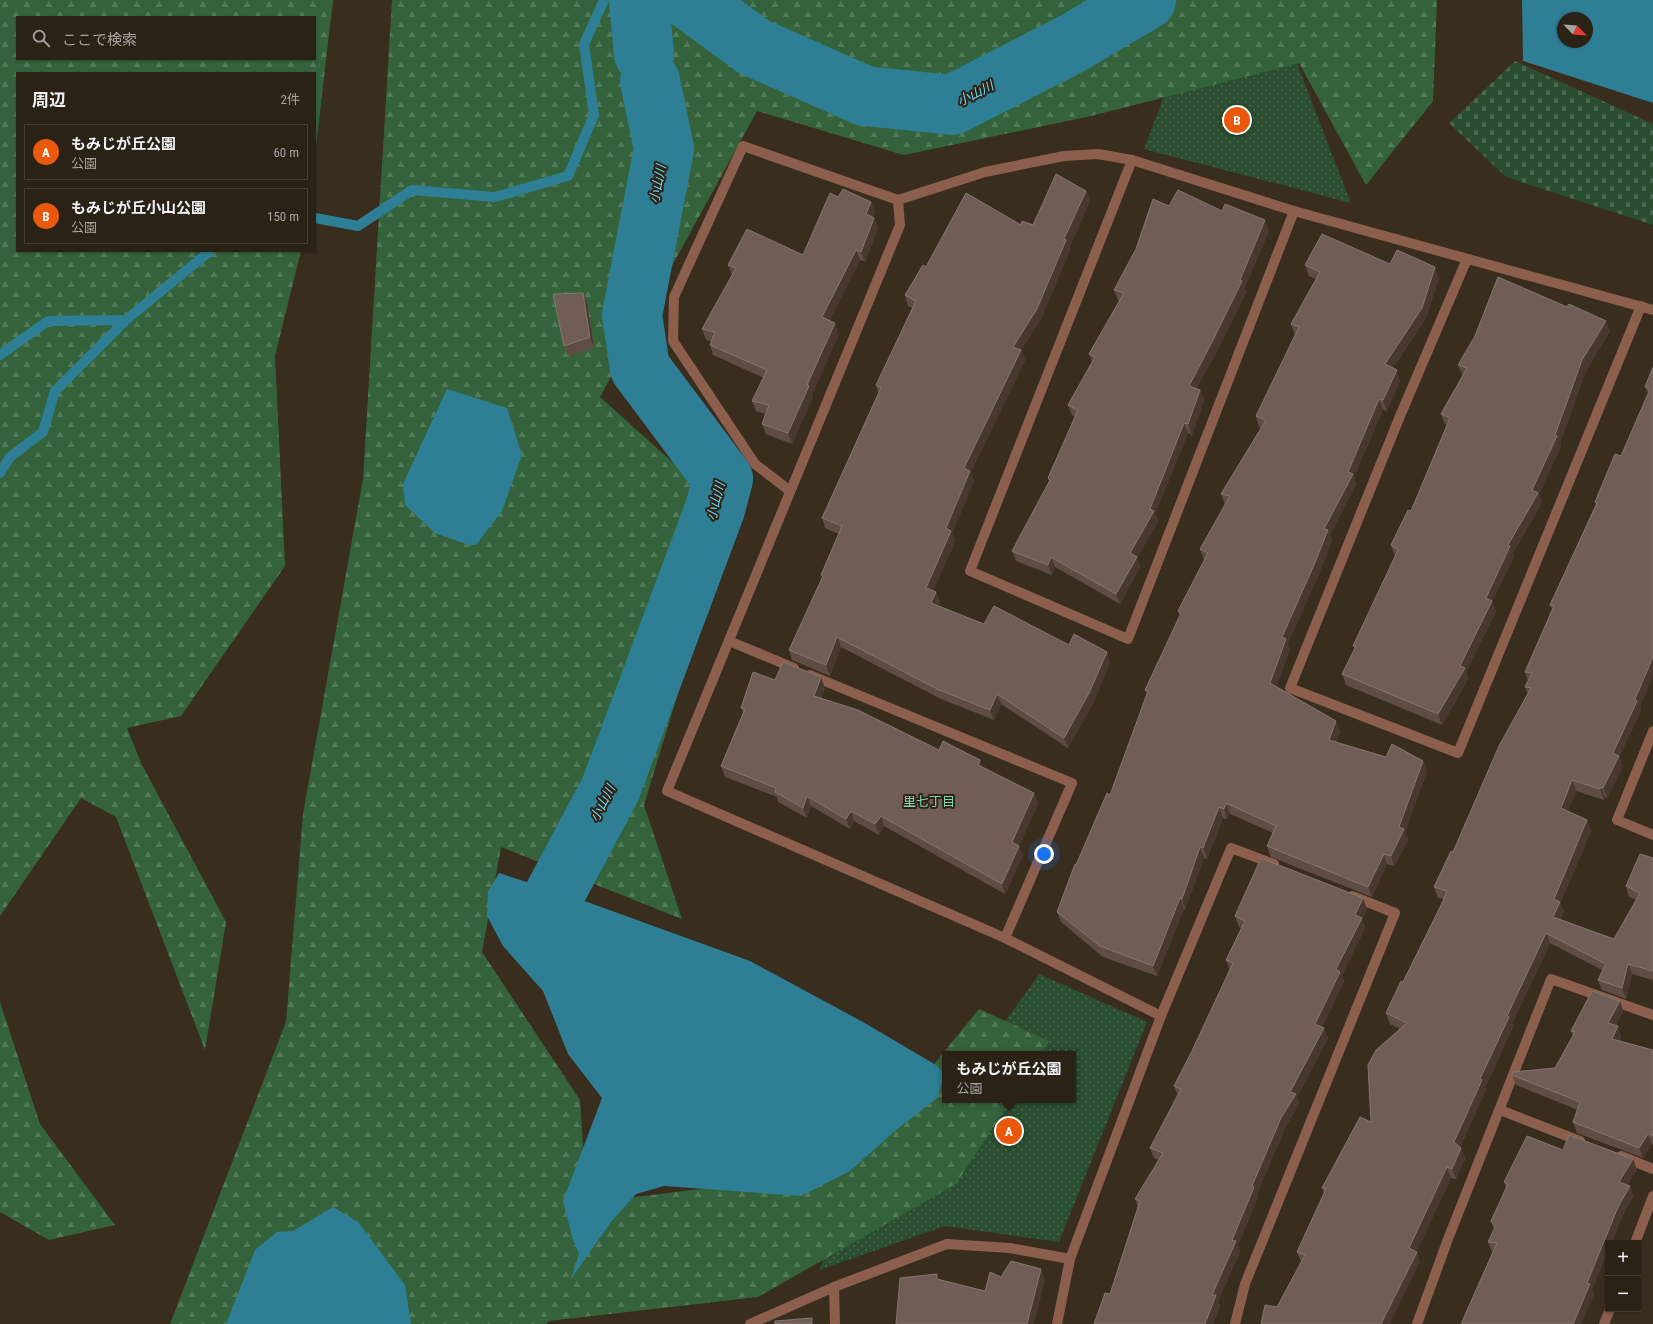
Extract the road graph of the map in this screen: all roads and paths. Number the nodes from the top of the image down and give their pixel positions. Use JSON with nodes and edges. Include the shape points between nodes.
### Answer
{"nodes":[{"id":1,"x":1132,"y":160,"type":"junction"},
{"id":2,"x":898,"y":200,"type":"junction"},
{"id":3,"x":1294,"y":211,"type":"junction"},
{"id":4,"x":1467,"y":259,"type":"junction"},
{"id":5,"x":1641,"y":306,"type":"junction"},
{"id":6,"x":1653,"y":310,"type":"edge"},
{"id":7,"x":790,"y":491,"type":"junction"},
{"id":8,"x":729,"y":641,"type":"junction"},
{"id":9,"x":1653,"y":731,"type":"edge"},
{"id":10,"x":1653,"y":835,"type":"edge"},
{"id":11,"x":1283,"y":868,"type":"edge"},
{"id":12,"x":1343,"y":892,"type":"edge"},
{"id":13,"x":1005,"y":938,"type":"junction"},
{"id":14,"x":1653,"y":1015,"type":"edge"},
{"id":15,"x":1161,"y":1016,"type":"junction"},
{"id":16,"x":1500,"y":1110,"type":"junction"},
{"id":17,"x":1587,"y":1144,"type":"edge"},
{"id":18,"x":1609,"y":1152,"type":"edge"},
{"id":19,"x":1653,"y":1169,"type":"edge"},
{"id":20,"x":1653,"y":1196,"type":"edge"},
{"id":21,"x":1636,"y":1240,"type":"edge"},
{"id":22,"x":1070,"y":1259,"type":"junction"},
{"id":23,"x":834,"y":1287,"type":"junction"},
{"id":24,"x":1609,"y":1312,"type":"edge"},
{"id":25,"x":750,"y":1324,"type":"edge"},
{"id":26,"x":835,"y":1324,"type":"edge"},
{"id":27,"x":1057,"y":1324,"type":"edge"},
{"id":28,"x":1235,"y":1324,"type":"edge"},
{"id":29,"x":1417,"y":1324,"type":"edge"},
{"id":30,"x":1604,"y":1324,"type":"edge"}],
"edges":[{"from":1,"to":2,"type":"street","via":[[1098,154],[1064,156],[985,172]]},
{"from":1,"to":3,"type":"street"},
{"from":1,"to":3,"type":"street","via":[[970,571],[1128,639]]},
{"from":2,"to":7,"type":"street","via":[[900,225]]},
{"from":2,"to":7,"type":"street","via":[[744,146],[674,297],[672,341],[755,464]]},
{"from":3,"to":4,"type":"street"},
{"from":4,"to":5,"type":"street"},
{"from":4,"to":5,"type":"street","via":[[1400,416],[1290,688],[1458,753]]},
{"from":5,"to":6,"type":"street"},
{"from":7,"to":8,"type":"street"},
{"from":8,"to":13,"type":"street","via":[[667,791]]},
{"from":8,"to":13,"type":"street","via":[[1072,783]]},
{"from":9,"to":10,"type":"street","via":[[1617,820]]},
{"from":11,"to":15,"type":"street","via":[[1231,848]]},
{"from":12,"to":28,"type":"street","via":[[1395,913],[1245,1284]]},
{"from":13,"to":15,"type":"street"},
{"from":14,"to":16,"type":"street","via":[[1551,979]]},
{"from":15,"to":22,"type":"street"},
{"from":16,"to":17,"type":"street"},
{"from":16,"to":29,"type":"street"},
{"from":18,"to":19,"type":"street"},
{"from":20,"to":21,"type":"street"},
{"from":22,"to":23,"type":"street","via":[[1010,1248],[947,1244]]},
{"from":22,"to":27,"type":"street"},
{"from":23,"to":25,"type":"street"},
{"from":23,"to":26,"type":"street"},
{"from":24,"to":30,"type":"street"}]}
